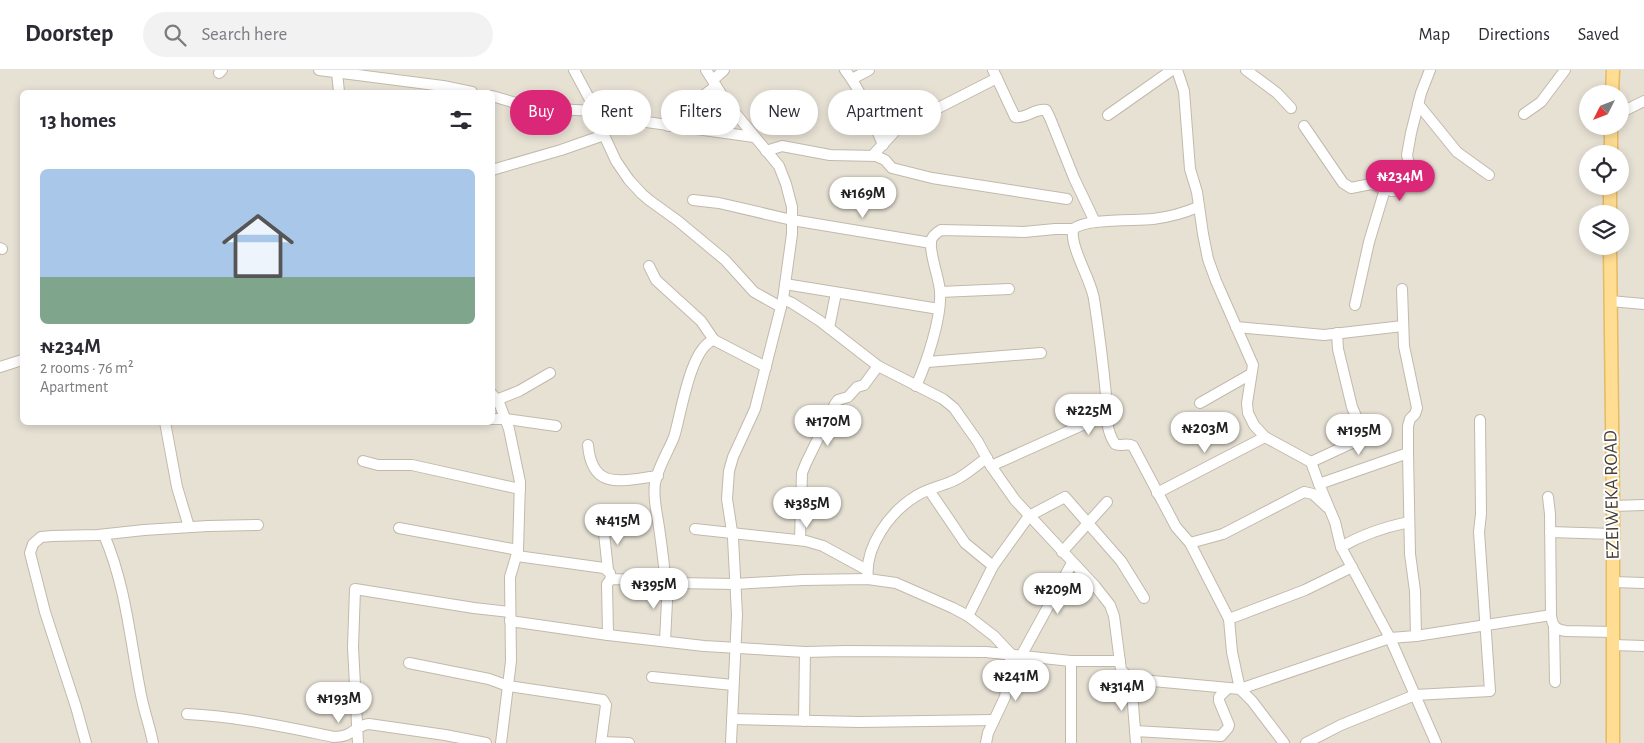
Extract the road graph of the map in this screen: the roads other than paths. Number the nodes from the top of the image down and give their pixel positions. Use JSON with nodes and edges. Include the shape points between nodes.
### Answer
{"nodes":[{"id":1,"x":319,"y":70,"type":"edge"},
{"id":2,"x":574,"y":70,"type":"edge"},
{"id":3,"x":706,"y":70,"type":"edge"},
{"id":4,"x":724,"y":70,"type":"edge"},
{"id":5,"x":844,"y":70,"type":"edge"},
{"id":6,"x":869,"y":70,"type":"edge"},
{"id":7,"x":1172,"y":70,"type":"edge"},
{"id":8,"x":1177,"y":70,"type":"edge"},
{"id":9,"x":1246,"y":70,"type":"edge"},
{"id":10,"x":1430,"y":70,"type":"edge"},
{"id":11,"x":1565,"y":70,"type":"edge"},
{"id":12,"x":1613,"y":70,"type":"edge"},
{"id":13,"x":337,"y":72,"type":"junction"},
{"id":14,"x":995,"y":74,"type":"edge"},
{"id":15,"x":397,"y":75,"type":"edge"},
{"id":16,"x":852,"y":79,"type":"junction"},
{"id":17,"x":714,"y":83,"type":"junction"},
{"id":18,"x":1612,"y":85,"type":"edge"},
{"id":19,"x":339,"y":90,"type":"edge"},
{"id":20,"x":462,"y":90,"type":"edge"},
{"id":21,"x":585,"y":90,"type":"edge"},
{"id":22,"x":706,"y":90,"type":"edge"},
{"id":23,"x":495,"y":97,"type":"edge"},
{"id":24,"x":1644,"y":101,"type":"edge"},
{"id":25,"x":1418,"y":104,"type":"junction"},
{"id":26,"x":1291,"y":108,"type":"dead end"},
{"id":27,"x":1629,"y":108,"type":"edge"},
{"id":28,"x":582,"y":110,"type":"edge"},
{"id":29,"x":1524,"y":114,"type":"dead end"},
{"id":30,"x":1108,"y":116,"type":"dead end"},
{"id":31,"x":1304,"y":126,"type":"dead end"},
{"id":32,"x":604,"y":135,"type":"joint"},
{"id":33,"x":738,"y":135,"type":"edge"},
{"id":34,"x":754,"y":137,"type":"junction"},
{"id":35,"x":883,"y":144,"type":"junction"},
{"id":36,"x":766,"y":152,"type":"junction"},
{"id":37,"x":873,"y":155,"type":"junction"},
{"id":38,"x":495,"y":169,"type":"edge"},
{"id":39,"x":1489,"y":175,"type":"dead end"},
{"id":40,"x":1385,"y":189,"type":"junction"},
{"id":41,"x":1067,"y":199,"type":"dead end"},
{"id":42,"x":693,"y":200,"type":"dead end"},
{"id":43,"x":1198,"y":207,"type":"junction"},
{"id":44,"x":792,"y":220,"type":"junction"},
{"id":45,"x":1095,"y":222,"type":"junction"},
{"id":46,"x":1073,"y":229,"type":"junction"},
{"id":47,"x":930,"y":243,"type":"junction"},
{"id":48,"x":1610,"y":255,"type":"edge"},
{"id":49,"x":649,"y":266,"type":"dead end"},
{"id":50,"x":785,"y":284,"type":"junction"},
{"id":51,"x":1009,"y":288,"type":"dead end"},
{"id":52,"x":1402,"y":289,"type":"dead end"},
{"id":53,"x":940,"y":292,"type":"junction"},
{"id":54,"x":836,"y":293,"type":"junction"},
{"id":55,"x":1610,"y":301,"type":"junction"},
{"id":56,"x":782,"y":303,"type":"junction"},
{"id":57,"x":1644,"y":304,"type":"edge"},
{"id":58,"x":1354,"y":305,"type":"dead end"},
{"id":59,"x":939,"y":309,"type":"junction"},
{"id":60,"x":1403,"y":326,"type":"junction"},
{"id":61,"x":1236,"y":327,"type":"junction"},
{"id":62,"x":829,"y":328,"type":"junction"},
{"id":63,"x":1338,"y":333,"type":"junction"},
{"id":64,"x":714,"y":340,"type":"junction"},
{"id":65,"x":1041,"y":353,"type":"dead end"},
{"id":66,"x":20,"y":361,"type":"edge"},
{"id":67,"x":927,"y":362,"type":"junction"},
{"id":68,"x":878,"y":366,"type":"junction"},
{"id":69,"x":0,"y":367,"type":"edge"},
{"id":70,"x":766,"y":367,"type":"junction"},
{"id":71,"x":550,"y":373,"type":"dead end"},
{"id":72,"x":1251,"y":374,"type":"junction"},
{"id":73,"x":916,"y":386,"type":"junction"},
{"id":74,"x":495,"y":397,"type":"edge"},
{"id":75,"x":495,"y":399,"type":"edge"},
{"id":76,"x":1200,"y":403,"type":"dead end"},
{"id":77,"x":1107,"y":414,"type":"junction"},
{"id":78,"x":495,"y":419,"type":"edge"},
{"id":79,"x":506,"y":419,"type":"junction"},
{"id":80,"x":1480,"y":420,"type":"dead end"},
{"id":81,"x":166,"y":425,"type":"edge"},
{"id":82,"x":556,"y":426,"type":"dead end"},
{"id":83,"x":1265,"y":437,"type":"junction"},
{"id":84,"x":588,"y":445,"type":"dead end"},
{"id":85,"x":1408,"y":453,"type":"junction"},
{"id":86,"x":363,"y":461,"type":"dead end"},
{"id":87,"x":989,"y":462,"type":"junction"},
{"id":88,"x":1311,"y":462,"type":"junction"},
{"id":89,"x":658,"y":476,"type":"junction"},
{"id":90,"x":1319,"y":484,"type":"junction"},
{"id":91,"x":520,"y":489,"type":"junction"},
{"id":92,"x":929,"y":490,"type":"junction"},
{"id":93,"x":1157,"y":493,"type":"junction"},
{"id":94,"x":1548,"y":496,"type":"dead end"},
{"id":95,"x":1107,"y":502,"type":"dead end"},
{"id":96,"x":1644,"y":505,"type":"edge"},
{"id":97,"x":1613,"y":506,"type":"junction"},
{"id":98,"x":1332,"y":511,"type":"junction"},
{"id":99,"x":1029,"y":516,"type":"junction"},
{"id":100,"x":1410,"y":522,"type":"junction"},
{"id":101,"x":1087,"y":523,"type":"junction"},
{"id":102,"x":603,"y":524,"type":"dead end"},
{"id":103,"x":258,"y":525,"type":"dead end"},
{"id":104,"x":189,"y":527,"type":"junction"},
{"id":105,"x":398,"y":528,"type":"dead end"},
{"id":106,"x":694,"y":529,"type":"dead end"},
{"id":107,"x":1550,"y":532,"type":"junction"},
{"id":108,"x":104,"y":534,"type":"junction"},
{"id":109,"x":1613,"y":534,"type":"junction"},
{"id":110,"x":732,"y":535,"type":"junction"},
{"id":111,"x":800,"y":540,"type":"junction"},
{"id":112,"x":1190,"y":543,"type":"junction"},
{"id":113,"x":1341,"y":547,"type":"junction"},
{"id":114,"x":1062,"y":552,"type":"junction"},
{"id":115,"x":518,"y":553,"type":"junction"},
{"id":116,"x":1072,"y":563,"type":"junction"},
{"id":117,"x":993,"y":566,"type":"junction"},
{"id":118,"x":1352,"y":567,"type":"junction"},
{"id":119,"x":868,"y":574,"type":"junction"},
{"id":120,"x":610,"y":575,"type":"junction"},
{"id":121,"x":668,"y":581,"type":"junction"},
{"id":122,"x":1613,"y":582,"type":"junction"},
{"id":123,"x":1644,"y":583,"type":"edge"},
{"id":124,"x":735,"y":584,"type":"junction"},
{"id":125,"x":1144,"y":598,"type":"dead end"},
{"id":126,"x":1551,"y":615,"type":"junction"},
{"id":127,"x":510,"y":616,"type":"junction"},
{"id":128,"x":968,"y":616,"type":"junction"},
{"id":129,"x":1229,"y":619,"type":"junction"},
{"id":130,"x":1487,"y":626,"type":"junction"},
{"id":131,"x":1554,"y":626,"type":"junction"},
{"id":132,"x":608,"y":635,"type":"junction"},
{"id":133,"x":1416,"y":636,"type":"junction"},
{"id":134,"x":1390,"y":638,"type":"junction"},
{"id":135,"x":1613,"y":639,"type":"junction"},
{"id":136,"x":665,"y":641,"type":"junction"},
{"id":137,"x":1644,"y":646,"type":"edge"},
{"id":138,"x":735,"y":648,"type":"junction"},
{"id":139,"x":805,"y":652,"type":"junction"},
{"id":140,"x":1016,"y":655,"type":"junction"},
{"id":141,"x":1071,"y":661,"type":"junction"},
{"id":142,"x":1120,"y":661,"type":"junction"},
{"id":143,"x":409,"y":663,"type":"dead end"},
{"id":144,"x":652,"y":677,"type":"dead end"},
{"id":145,"x":1130,"y":679,"type":"junction"},
{"id":146,"x":1555,"y":682,"type":"dead end"},
{"id":147,"x":734,"y":684,"type":"junction"},
{"id":148,"x":508,"y":686,"type":"junction"},
{"id":149,"x":1226,"y":689,"type":"junction"},
{"id":150,"x":1240,"y":689,"type":"junction"},
{"id":151,"x":1414,"y":695,"type":"junction"},
{"id":152,"x":187,"y":714,"type":"dead end"},
{"id":153,"x":732,"y":719,"type":"junction"},
{"id":154,"x":994,"y":720,"type":"junction"},
{"id":155,"x":804,"y":721,"type":"junction"},
{"id":156,"x":357,"y":728,"type":"junction"},
{"id":157,"x":1135,"y":731,"type":"junction"},
{"id":158,"x":602,"y":742,"type":"edge"},
{"id":159,"x":86,"y":743,"type":"edge"},
{"id":160,"x":153,"y":743,"type":"edge"},
{"id":161,"x":358,"y":743,"type":"edge"},
{"id":162,"x":486,"y":743,"type":"edge"},
{"id":163,"x":501,"y":743,"type":"edge"},
{"id":164,"x":629,"y":743,"type":"edge"},
{"id":165,"x":731,"y":743,"type":"edge"},
{"id":166,"x":986,"y":743,"type":"edge"},
{"id":167,"x":1071,"y":743,"type":"edge"},
{"id":168,"x":1136,"y":743,"type":"edge"},
{"id":169,"x":1284,"y":743,"type":"edge"},
{"id":170,"x":1306,"y":743,"type":"edge"},
{"id":171,"x":1436,"y":743,"type":"edge"},
{"id":172,"x":1613,"y":743,"type":"edge"}],
"edges":[{"from":1,"to":13,"type":"street"},
{"from":2,"to":21,"type":"street"},
{"from":3,"to":17,"type":"street"},
{"from":4,"to":17,"type":"street"},
{"from":5,"to":16,"type":"street"},
{"from":6,"to":16,"type":"street"},
{"from":7,"to":30,"type":"street"},
{"from":8,"to":43,"type":"street","via":[[1184,91],[1188,154]]},
{"from":9,"to":26,"type":"street"},
{"from":10,"to":25,"type":"street"},
{"from":11,"to":29,"type":"street","via":[[1541,102]]},
{"from":12,"to":18,"type":"main road"},
{"from":13,"to":15,"type":"street"},
{"from":13,"to":19,"type":"street"},
{"from":14,"to":35,"type":"street","via":[[897,129]]},
{"from":14,"to":45,"type":"street","via":[[1015,117],[1046,110]]},
{"from":15,"to":20,"type":"street"},
{"from":16,"to":35,"type":"street"},
{"from":17,"to":22,"type":"street"},
{"from":17,"to":34,"type":"street"},
{"from":23,"to":28,"type":"street","via":[[541,109]]},
{"from":24,"to":27,"type":"street"},
{"from":25,"to":39,"type":"street","via":[[1457,152]]},
{"from":25,"to":40,"type":"street","via":[[1408,147],[1409,179],[1398,190]]},
{"from":31,"to":40,"type":"street","via":[[1342,183],[1351,188],[1371,184]]},
{"from":32,"to":38,"type":"street"},
{"from":32,"to":56,"type":"street","via":[[616,161],[642,194],[726,260],[754,292]]},
{"from":33,"to":34,"type":"street"},
{"from":34,"to":36,"type":"street"},
{"from":35,"to":37,"type":"street"},
{"from":36,"to":37,"type":"street","via":[[782,146],[830,155]]},
{"from":36,"to":44,"type":"street","via":[[779,166],[786,184]]},
{"from":37,"to":41,"type":"street","via":[[896,169],[932,178]]},
{"from":40,"to":58,"type":"street"},
{"from":42,"to":44,"type":"street"},
{"from":43,"to":45,"type":"street","via":[[1172,216]]},
{"from":43,"to":61,"type":"street","via":[[1208,259]]},
{"from":44,"to":47,"type":"street"},
{"from":44,"to":50,"type":"street"},
{"from":45,"to":46,"type":"street"},
{"from":46,"to":47,"type":"street","via":[[1024,232],[941,230]]},
{"from":46,"to":77,"type":"street","via":[[1072,235],[1094,300]]},
{"from":47,"to":53,"type":"street"},
{"from":48,"to":55,"type":"main road","name":"EZEIWEKA ROAD"},
{"from":49,"to":64,"type":"street","via":[[656,280],[702,321]]},
{"from":50,"to":54,"type":"street"},
{"from":50,"to":56,"type":"street"},
{"from":51,"to":53,"type":"street"},
{"from":52,"to":60,"type":"street"},
{"from":53,"to":59,"type":"street"},
{"from":54,"to":59,"type":"street"},
{"from":54,"to":62,"type":"street"},
{"from":55,"to":57,"type":"street"},
{"from":55,"to":97,"type":"main road","name":"EZEIWEKA ROAD"},
{"from":56,"to":62,"type":"street","via":[[792,303]]},
{"from":56,"to":70,"type":"street"},
{"from":59,"to":67,"type":"street"},
{"from":60,"to":63,"type":"street"},
{"from":60,"to":85,"type":"street","via":[[1405,358],[1416,408],[1410,419]]},
{"from":61,"to":63,"type":"street","via":[[1324,335]]},
{"from":61,"to":72,"type":"street","via":[[1253,365]]},
{"from":62,"to":68,"type":"street"},
{"from":63,"to":88,"type":"street","via":[[1338,350],[1352,407],[1365,437]]},
{"from":64,"to":70,"type":"street"},
{"from":64,"to":89,"type":"street","via":[[707,343],[696,360],[687,382],[674,436]]},
{"from":65,"to":67,"type":"street"},
{"from":66,"to":69,"type":"street"},
{"from":67,"to":73,"type":"street"},
{"from":68,"to":73,"type":"street"},
{"from":68,"to":111,"type":"street","via":[[864,385],[835,404],[806,462],[802,473]]},
{"from":70,"to":110,"type":"street","via":[[755,409],[729,471],[727,499]]},
{"from":71,"to":74,"type":"street","via":[[519,391]]},
{"from":72,"to":76,"type":"street"},
{"from":72,"to":83,"type":"street","via":[[1248,413],[1254,426]]},
{"from":73,"to":87,"type":"street","via":[[954,408]]},
{"from":75,"to":79,"type":"street"},
{"from":77,"to":87,"type":"street"},
{"from":77,"to":93,"type":"street","via":[[1107,426],[1113,441],[1118,446],[1133,446]]},
{"from":78,"to":79,"type":"street"},
{"from":79,"to":82,"type":"street"},
{"from":79,"to":91,"type":"street"},
{"from":80,"to":130,"type":"street","via":[[1480,532]]},
{"from":81,"to":104,"type":"street","via":[[177,487]]},
{"from":83,"to":88,"type":"street"},
{"from":83,"to":93,"type":"street"},
{"from":84,"to":89,"type":"street","via":[[589,460],[602,477],[616,480]]},
{"from":85,"to":90,"type":"street"},
{"from":85,"to":100,"type":"street"},
{"from":86,"to":91,"type":"street","via":[[378,465],[412,465]]},
{"from":87,"to":92,"type":"street"},
{"from":87,"to":99,"type":"street"},
{"from":88,"to":90,"type":"street"},
{"from":89,"to":121,"type":"street","via":[[655,496]]},
{"from":90,"to":98,"type":"street"},
{"from":91,"to":115,"type":"street"},
{"from":92,"to":117,"type":"street","via":[[965,543]]},
{"from":92,"to":119,"type":"street","via":[[917,495],[888,521],[876,543]]},
{"from":93,"to":112,"type":"street","via":[[1176,527]]},
{"from":94,"to":107,"type":"street"},
{"from":95,"to":101,"type":"street"},
{"from":96,"to":97,"type":"street"},
{"from":97,"to":109,"type":"main road","name":"EZEIWEKA ROAD"},
{"from":98,"to":112,"type":"street","via":[[1313,494],[1304,492],[1223,534]]},
{"from":98,"to":113,"type":"street"},
{"from":99,"to":101,"type":"street","via":[[1065,497]]},
{"from":99,"to":114,"type":"street"},
{"from":99,"to":117,"type":"street"},
{"from":100,"to":113,"type":"street","via":[[1376,530]]},
{"from":100,"to":133,"type":"street"},
{"from":101,"to":114,"type":"street"},
{"from":101,"to":125,"type":"street","via":[[1121,561]]},
{"from":102,"to":120,"type":"street"},
{"from":103,"to":104,"type":"street"},
{"from":104,"to":108,"type":"street"},
{"from":105,"to":115,"type":"street"},
{"from":106,"to":110,"type":"street"},
{"from":107,"to":109,"type":"street"},
{"from":107,"to":126,"type":"street"},
{"from":108,"to":159,"type":"street","via":[[41,537],[33,544],[30,553]]},
{"from":108,"to":160,"type":"street","via":[[125,600],[141,696]]},
{"from":109,"to":122,"type":"main road","name":"EZEIWEKA ROAD"},
{"from":110,"to":111,"type":"street"},
{"from":110,"to":124,"type":"street"},
{"from":111,"to":119,"type":"street","via":[[823,546]]},
{"from":112,"to":129,"type":"street"},
{"from":113,"to":118,"type":"street"},
{"from":114,"to":116,"type":"street"},
{"from":115,"to":120,"type":"street","via":[[604,568]]},
{"from":115,"to":127,"type":"street","via":[[510,578]]},
{"from":116,"to":140,"type":"street"},
{"from":116,"to":142,"type":"street","via":[[1110,606]]},
{"from":117,"to":128,"type":"street"},
{"from":118,"to":129,"type":"street","via":[[1305,590]]},
{"from":118,"to":134,"type":"street"},
{"from":119,"to":124,"type":"street"},
{"from":119,"to":128,"type":"street","via":[[946,604]]},
{"from":120,"to":121,"type":"street"},
{"from":120,"to":132,"type":"street","via":[[607,584]]},
{"from":121,"to":124,"type":"street"},
{"from":121,"to":136,"type":"street"},
{"from":122,"to":123,"type":"street"},
{"from":122,"to":135,"type":"main road","name":"EZEIWEKA ROAD"},
{"from":124,"to":138,"type":"street"},
{"from":126,"to":130,"type":"street"},
{"from":126,"to":131,"type":"street"},
{"from":127,"to":132,"type":"street"},
{"from":127,"to":148,"type":"street"},
{"from":127,"to":156,"type":"street","via":[[355,589]]},
{"from":128,"to":140,"type":"street"},
{"from":129,"to":150,"type":"street"},
{"from":130,"to":133,"type":"street"},
{"from":130,"to":151,"type":"street","via":[[1490,691]]},
{"from":131,"to":135,"type":"street","via":[[1559,630]]},
{"from":131,"to":146,"type":"street"},
{"from":132,"to":136,"type":"street"},
{"from":133,"to":134,"type":"street"},
{"from":134,"to":150,"type":"street"},
{"from":134,"to":151,"type":"street"},
{"from":135,"to":137,"type":"street"},
{"from":135,"to":172,"type":"main road","name":"EZEIWEKA ROAD"},
{"from":136,"to":138,"type":"street"},
{"from":138,"to":139,"type":"street"},
{"from":138,"to":147,"type":"street"},
{"from":139,"to":140,"type":"street","via":[[986,652]]},
{"from":139,"to":155,"type":"street"},
{"from":140,"to":141,"type":"street"},
{"from":140,"to":154,"type":"street","via":[[1005,697]]},
{"from":141,"to":142,"type":"street"},
{"from":141,"to":167,"type":"street"},
{"from":142,"to":145,"type":"street","via":[[1121,670]]},
{"from":143,"to":148,"type":"street","via":[[452,670]]},
{"from":144,"to":147,"type":"street"},
{"from":145,"to":149,"type":"street"},
{"from":145,"to":157,"type":"street"},
{"from":147,"to":153,"type":"street"},
{"from":148,"to":158,"type":"street","via":[[603,700],[606,705]]},
{"from":148,"to":163,"type":"street"},
{"from":149,"to":150,"type":"street"},
{"from":149,"to":157,"type":"street","via":[[1219,697],[1229,725],[1222,736]]},
{"from":150,"to":169,"type":"street"},
{"from":151,"to":170,"type":"street"},
{"from":151,"to":171,"type":"street"},
{"from":152,"to":156,"type":"street","via":[[248,721],[334,737],[345,737]]},
{"from":153,"to":155,"type":"street"},
{"from":153,"to":165,"type":"street"},
{"from":154,"to":155,"type":"street"},
{"from":154,"to":166,"type":"street"},
{"from":156,"to":161,"type":"street"},
{"from":156,"to":162,"type":"street","via":[[369,724]]},
{"from":157,"to":168,"type":"street"},
{"from":158,"to":164,"type":"street"}]}
